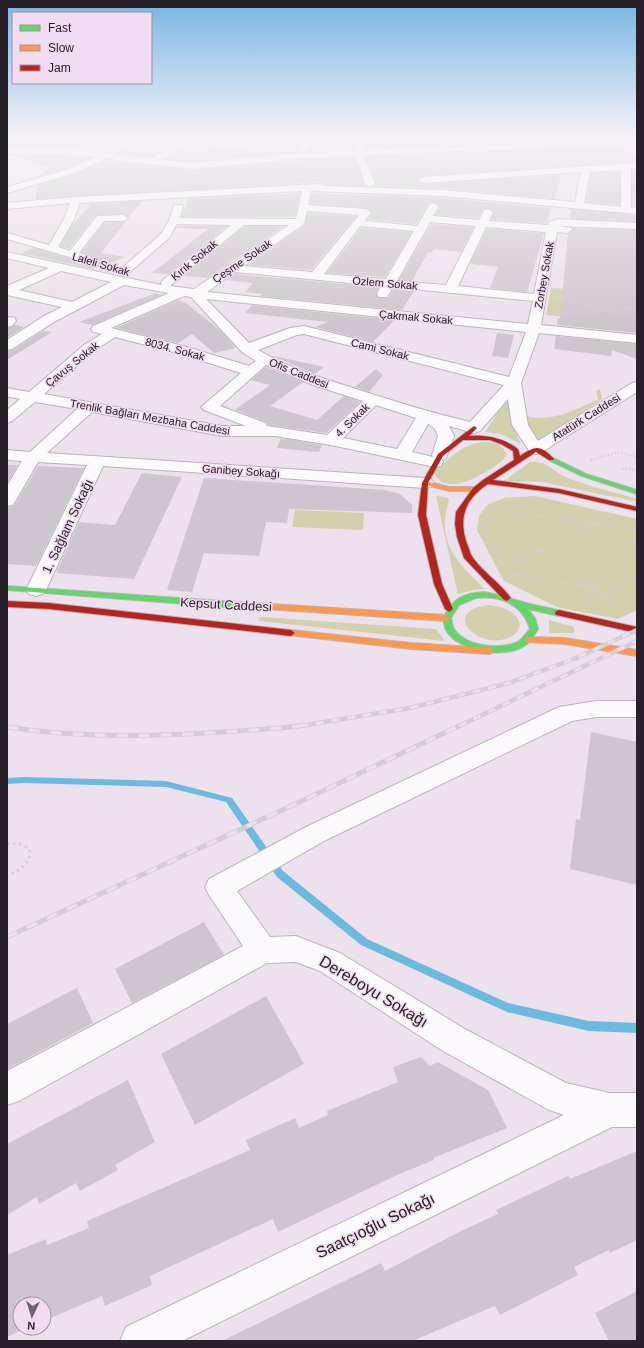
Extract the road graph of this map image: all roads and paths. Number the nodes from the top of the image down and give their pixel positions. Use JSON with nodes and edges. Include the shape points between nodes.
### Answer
{"nodes":[{"id":1,"x":24,"y":200,"type":"edge"},
{"id":2,"x":76,"y":200,"type":"joint"},
{"id":3,"x":180,"y":200,"type":"edge"},
{"id":4,"x":304,"y":200,"type":"edge"},
{"id":5,"x":438,"y":200,"type":"edge"},
{"id":6,"x":495,"y":200,"type":"edge"},
{"id":7,"x":548,"y":200,"type":"edge"},
{"id":8,"x":580,"y":200,"type":"edge"},
{"id":9,"x":626,"y":200,"type":"edge"},
{"id":10,"x":25,"y":204,"type":"junction"},
{"id":11,"x":579,"y":205,"type":"junction"},
{"id":12,"x":7,"y":206,"type":"edge"},
{"id":13,"x":302,"y":208,"type":"junction"},
{"id":14,"x":626,"y":209,"type":"junction"},
{"id":15,"x":637,"y":211,"type":"edge"},
{"id":16,"x":101,"y":218,"type":"junction"},
{"id":17,"x":122,"y":218,"type":"dead end"},
{"id":18,"x":69,"y":219,"type":"junction"},
{"id":19,"x":427,"y":219,"type":"junction"},
{"id":20,"x":174,"y":221,"type":"junction"},
{"id":21,"x":241,"y":222,"type":"junction"},
{"id":22,"x":300,"y":222,"type":"junction"},
{"id":23,"x":357,"y":223,"type":"junction"},
{"id":24,"x":482,"y":223,"type":"junction"},
{"id":25,"x":637,"y":226,"type":"edge"},
{"id":26,"x":552,"y":228,"type":"junction"},
{"id":27,"x":421,"y":229,"type":"junction"},
{"id":28,"x":637,"y":235,"type":"edge"},
{"id":29,"x":7,"y":236,"type":"edge"},
{"id":30,"x":52,"y":249,"type":"junction"},
{"id":31,"x":7,"y":255,"type":"edge"},
{"id":32,"x":72,"y":255,"type":"junction"},
{"id":33,"x":20,"y":258,"type":"junction"},
{"id":34,"x":95,"y":262,"type":"dead end"},
{"id":35,"x":7,"y":265,"type":"edge"},
{"id":36,"x":60,"y":267,"type":"junction"},
{"id":37,"x":230,"y":268,"type":"junction"},
{"id":38,"x":122,"y":273,"type":"junction"},
{"id":39,"x":315,"y":277,"type":"junction"},
{"id":40,"x":167,"y":283,"type":"junction"},
{"id":41,"x":389,"y":284,"type":"junction"},
{"id":42,"x":450,"y":290,"type":"junction"},
{"id":43,"x":7,"y":292,"type":"edge"},
{"id":44,"x":188,"y":293,"type":"junction"},
{"id":45,"x":540,"y":296,"type":"junction"},
{"id":46,"x":73,"y":306,"type":"junction"},
{"id":47,"x":637,"y":307,"type":"edge"},
{"id":48,"x":607,"y":311,"type":"junction"},
{"id":49,"x":373,"y":313,"type":"junction"},
{"id":50,"x":536,"y":315,"type":"junction"},
{"id":51,"x":637,"y":317,"type":"edge"},
{"id":52,"x":534,"y":327,"type":"junction"},
{"id":53,"x":98,"y":329,"type":"joint"},
{"id":54,"x":112,"y":333,"type":"junction"},
{"id":55,"x":637,"y":339,"type":"edge"},
{"id":56,"x":8,"y":345,"type":"edge"},
{"id":57,"x":247,"y":349,"type":"junction"},
{"id":58,"x":265,"y":360,"type":"junction"},
{"id":59,"x":251,"y":371,"type":"junction"},
{"id":60,"x":514,"y":384,"type":"junction"},
{"id":61,"x":637,"y":386,"type":"edge"},
{"id":62,"x":7,"y":392,"type":"edge"},
{"id":63,"x":32,"y":396,"type":"junction"},
{"id":64,"x":373,"y":400,"type":"junction"},
{"id":65,"x":89,"y":407,"type":"junction"},
{"id":66,"x":425,"y":416,"type":"junction"},
{"id":67,"x":7,"y":418,"type":"edge"},
{"id":68,"x":275,"y":431,"type":"junction"},
{"id":69,"x":467,"y":431,"type":"junction"},
{"id":70,"x":331,"y":440,"type":"junction"},
{"id":71,"x":536,"y":450,"type":"junction"},
{"id":72,"x":7,"y":455,"type":"edge"},
{"id":73,"x":402,"y":455,"type":"junction"},
{"id":74,"x":637,"y":457,"type":"edge"},
{"id":75,"x":32,"y":458,"type":"junction"},
{"id":76,"x":437,"y":459,"type":"junction"},
{"id":77,"x":589,"y":460,"type":"dead end"},
{"id":78,"x":518,"y":461,"type":"junction"},
{"id":79,"x":97,"y":462,"type":"junction"},
{"id":80,"x":622,"y":469,"type":"dead end"},
{"id":81,"x":637,"y":470,"type":"edge"},
{"id":82,"x":485,"y":481,"type":"junction"},
{"id":83,"x":425,"y":483,"type":"junction"},
{"id":84,"x":475,"y":489,"type":"junction"},
{"id":85,"x":637,"y":492,"type":"edge"},
{"id":86,"x":7,"y":501,"type":"edge"},
{"id":87,"x":637,"y":509,"type":"edge"},
{"id":88,"x":479,"y":516,"type":"dead end"},
{"id":89,"x":608,"y":518,"type":"dead end"},
{"id":90,"x":595,"y":524,"type":"junction"},
{"id":91,"x":637,"y":529,"type":"edge"},
{"id":92,"x":637,"y":536,"type":"edge"},
{"id":93,"x":540,"y":550,"type":"junction"},
{"id":94,"x":504,"y":567,"type":"junction"},
{"id":95,"x":499,"y":569,"type":"dead end"},
{"id":96,"x":637,"y":574,"type":"edge"},
{"id":97,"x":592,"y":587,"type":"junction"},
{"id":98,"x":7,"y":588,"type":"edge"},
{"id":99,"x":36,"y":590,"type":"junction"},
{"id":100,"x":603,"y":595,"type":"junction"},
{"id":101,"x":507,"y":598,"type":"junction"},
{"id":102,"x":7,"y":604,"type":"edge"},
{"id":103,"x":519,"y":604,"type":"junction"},
{"id":104,"x":621,"y":607,"type":"dead end"},
{"id":105,"x":447,"y":613,"type":"junction"},
{"id":106,"x":637,"y":630,"type":"edge"},
{"id":107,"x":529,"y":640,"type":"junction"},
{"id":108,"x":490,"y":651,"type":"junction"},
{"id":109,"x":637,"y":653,"type":"edge"},
{"id":110,"x":637,"y":709,"type":"edge"},
{"id":111,"x":7,"y":844,"type":"edge"},
{"id":112,"x":7,"y":875,"type":"edge"},
{"id":113,"x":262,"y":950,"type":"junction"},
{"id":114,"x":7,"y":1089,"type":"edge"},
{"id":115,"x":623,"y":1110,"type":"edge"},
{"id":116,"x":140,"y":1341,"type":"edge"}],
"edges":[{"from":1,"to":10,"type":"street"},
{"from":2,"to":10,"type":"street"},
{"from":2,"to":18,"type":"street"},
{"from":3,"to":20,"type":"street"},
{"from":4,"to":13,"type":"street"},
{"from":5,"to":19,"type":"street"},
{"from":6,"to":24,"type":"street"},
{"from":7,"to":11,"type":"street"},
{"from":8,"to":11,"type":"street"},
{"from":9,"to":14,"type":"street"},
{"from":10,"to":12,"type":"street"},
{"from":11,"to":14,"type":"street"},
{"from":13,"to":22,"type":"street"},
{"from":13,"to":23,"type":"street","via":[[366,212]]},
{"from":14,"to":15,"type":"street"},
{"from":16,"to":17,"type":"street"},
{"from":16,"to":18,"type":"street"},
{"from":16,"to":32,"type":"street"},
{"from":18,"to":30,"type":"street"},
{"from":19,"to":24,"type":"street"},
{"from":19,"to":27,"type":"street"},
{"from":20,"to":21,"type":"street"},
{"from":20,"to":38,"type":"street","via":[[165,236]]},
{"from":21,"to":22,"type":"street"},
{"from":21,"to":40,"type":"street","name":"Kırık Sokak"},
{"from":22,"to":37,"type":"street","name":"Çeşme Sokak"},
{"from":23,"to":27,"type":"street"},
{"from":23,"to":39,"type":"street"},
{"from":24,"to":26,"type":"street"},
{"from":24,"to":42,"type":"street"},
{"from":25,"to":26,"type":"street","name":"Zorbey Sokak","via":[[559,222],[553,224]]},
{"from":26,"to":28,"type":"street"},
{"from":26,"to":45,"type":"street","name":"Zorbey Sokak"},
{"from":27,"to":41,"type":"street"},
{"from":29,"to":30,"type":"street","name":"Laleli Sokak"},
{"from":30,"to":32,"type":"street","name":"Laleli Sokak"},
{"from":31,"to":33,"type":"street"},
{"from":32,"to":34,"type":"street","name":"Laleli Sokak"},
{"from":33,"to":35,"type":"street"},
{"from":33,"to":36,"type":"street"},
{"from":36,"to":38,"type":"street"},
{"from":36,"to":43,"type":"street"},
{"from":37,"to":39,"type":"street","name":"Özlem Sokak"},
{"from":37,"to":44,"type":"street","name":"Çeşme Sokak"},
{"from":38,"to":40,"type":"street","name":"Laleli Sokak"},
{"from":38,"to":44,"type":"street"},
{"from":38,"to":46,"type":"street"},
{"from":39,"to":41,"type":"street","name":"Özlem Sokak"},
{"from":40,"to":44,"type":"street","name":"Laleli Sokak"},
{"from":41,"to":42,"type":"street","name":"Özlem Sokak"},
{"from":41,"to":49,"type":"street"},
{"from":42,"to":45,"type":"street","name":"Özlem Sokak"},
{"from":43,"to":46,"type":"street"},
{"from":44,"to":49,"type":"street","name":"Çakmak Sokak"},
{"from":44,"to":53,"type":"street","name":"Çavuş Sokak"},
{"from":44,"to":57,"type":"street","name":"Ofis Caddesi"},
{"from":45,"to":48,"type":"path"},
{"from":45,"to":50,"type":"street","name":"Zorbey Sokak"},
{"from":46,"to":56,"type":"street"},
{"from":47,"to":48,"type":"path"},
{"from":48,"to":50,"type":"path"},
{"from":48,"to":51,"type":"path"},
{"from":49,"to":52,"type":"street","name":"Çakmak Sokak"},
{"from":50,"to":52,"type":"street","name":"Zorbey Sokak"},
{"from":52,"to":55,"type":"street","name":"Çakmak Sokak"},
{"from":52,"to":60,"type":"street","name":"Zorbey Sokak"},
{"from":53,"to":54,"type":"street","name":"8034. Sokak"},
{"from":54,"to":59,"type":"street","name":"8034. Sokak","via":[[182,350]]},
{"from":54,"to":63,"type":"street","name":"Çavuş Sokak","via":[[89,348]]},
{"from":57,"to":58,"type":"street","name":"Ofis Caddesi"},
{"from":57,"to":60,"type":"street","name":"Cami Sokak","via":[[304,330]]},
{"from":58,"to":59,"type":"street"},
{"from":58,"to":64,"type":"street","name":"Ofis Caddesi","via":[[318,382]]},
{"from":59,"to":68,"type":"street","via":[[209,407]]},
{"from":60,"to":69,"type":"street"},
{"from":60,"to":71,"type":"street","via":[[520,425]]},
{"from":61,"to":71,"type":"street","name":"Atatürk Caddesi"},
{"from":62,"to":63,"type":"street","name":"Trenlik Bağları Mezbaha Caddesi"},
{"from":63,"to":65,"type":"street","name":"Trenlik Bağları Mezbaha Caddesi"},
{"from":63,"to":67,"type":"street","name":"Çavuş Sokak"},
{"from":64,"to":66,"type":"street","name":"Ofis Caddesi"},
{"from":64,"to":70,"type":"street","name":"4. Sokak"},
{"from":65,"to":68,"type":"street","name":"Trenlik Bağları Mezbaha Caddesi","via":[[222,431]]},
{"from":65,"to":75,"type":"street"},
{"from":66,"to":69,"type":"street","name":"Ofis Caddesi"},
{"from":66,"to":73,"type":"street"},
{"from":66,"to":76,"type":"street","name":"Ofis Caddesi","via":[[437,423],[446,436]]},
{"from":68,"to":70,"type":"street","name":"Trenlik Bağları Mezbaha Caddesi"},
{"from":69,"to":76,"type":"main road"},
{"from":69,"to":78,"type":"main road","via":[[505,441],[516,450]]},
{"from":70,"to":73,"type":"street","name":"Trenlik Bağları Mezbaha Caddesi"},
{"from":71,"to":78,"type":"main road"},
{"from":71,"to":85,"type":"main road","via":[[576,473]]},
{"from":72,"to":75,"type":"street","name":"Ganibey Sokağı"},
{"from":73,"to":76,"type":"street","name":"Trenlik Bağları Mezbaha Caddesi"},
{"from":74,"to":77,"type":"path","via":[[618,452]]},
{"from":75,"to":79,"type":"street","name":"Ganibey Sokağı"},
{"from":75,"to":86,"type":"street"},
{"from":76,"to":83,"type":"main road"},
{"from":78,"to":82,"type":"main road"},
{"from":79,"to":83,"type":"street","name":"Ganibey Sokağı"},
{"from":79,"to":99,"type":"street","name":"1. Sağlam Sokağı"},
{"from":80,"to":81,"type":"path"},
{"from":82,"to":84,"type":"main road"},
{"from":82,"to":87,"type":"main road","via":[[559,491]]},
{"from":83,"to":84,"type":"main road","name":"Ganibey Sokağı","via":[[449,488]]},
{"from":83,"to":105,"type":"main road","via":[[422,515]]},
{"from":84,"to":101,"type":"main road","via":[[460,512],[461,537],[468,558]]},
{"from":88,"to":94,"type":"path"},
{"from":89,"to":90,"type":"path"},
{"from":90,"to":91,"type":"path"},
{"from":90,"to":93,"type":"path"},
{"from":90,"to":93,"type":"path","via":[[482,511]]},
{"from":92,"to":97,"type":"path"},
{"from":93,"to":94,"type":"path"},
{"from":93,"to":97,"type":"path"},
{"from":94,"to":95,"type":"path"},
{"from":94,"to":97,"type":"path","via":[[507,573]]},
{"from":96,"to":100,"type":"path"},
{"from":97,"to":100,"type":"path"},
{"from":98,"to":99,"type":"main road","name":"Kepsut Caddesi"},
{"from":99,"to":105,"type":"main road","name":"Kepsut Caddesi","via":[[161,600]]},
{"from":100,"to":104,"type":"path"},
{"from":101,"to":103,"type":"main road"},
{"from":101,"to":105,"type":"main road","via":[[492,595],[466,598],[456,602]]},
{"from":102,"to":108,"type":"main road","name":"Kepsut Caddesi","via":[[49,606],[412,646]]},
{"from":103,"to":106,"type":"main road"},
{"from":103,"to":107,"type":"main road","via":[[529,612],[534,622],[534,631]]},
{"from":105,"to":108,"type":"main road","via":[[447,626],[453,635],[463,643]]},
{"from":107,"to":108,"type":"main road","via":[[506,650]]},
{"from":107,"to":109,"type":"main road","via":[[565,641]]},
{"from":110,"to":113,"type":"street","via":[[596,709],[567,713],[296,844],[219,887]]},
{"from":111,"to":112,"type":"path","via":[[24,845],[30,852],[29,862],[20,871]]},
{"from":113,"to":114,"type":"street","name":"Dereboyu Sokağı"},
{"from":113,"to":115,"type":"street","name":"Dereboyu Sokağı","via":[[296,949],[330,962],[454,1040],[561,1098]]},
{"from":115,"to":116,"type":"street","name":"Saatçıoğlu Sokağı"}]}
